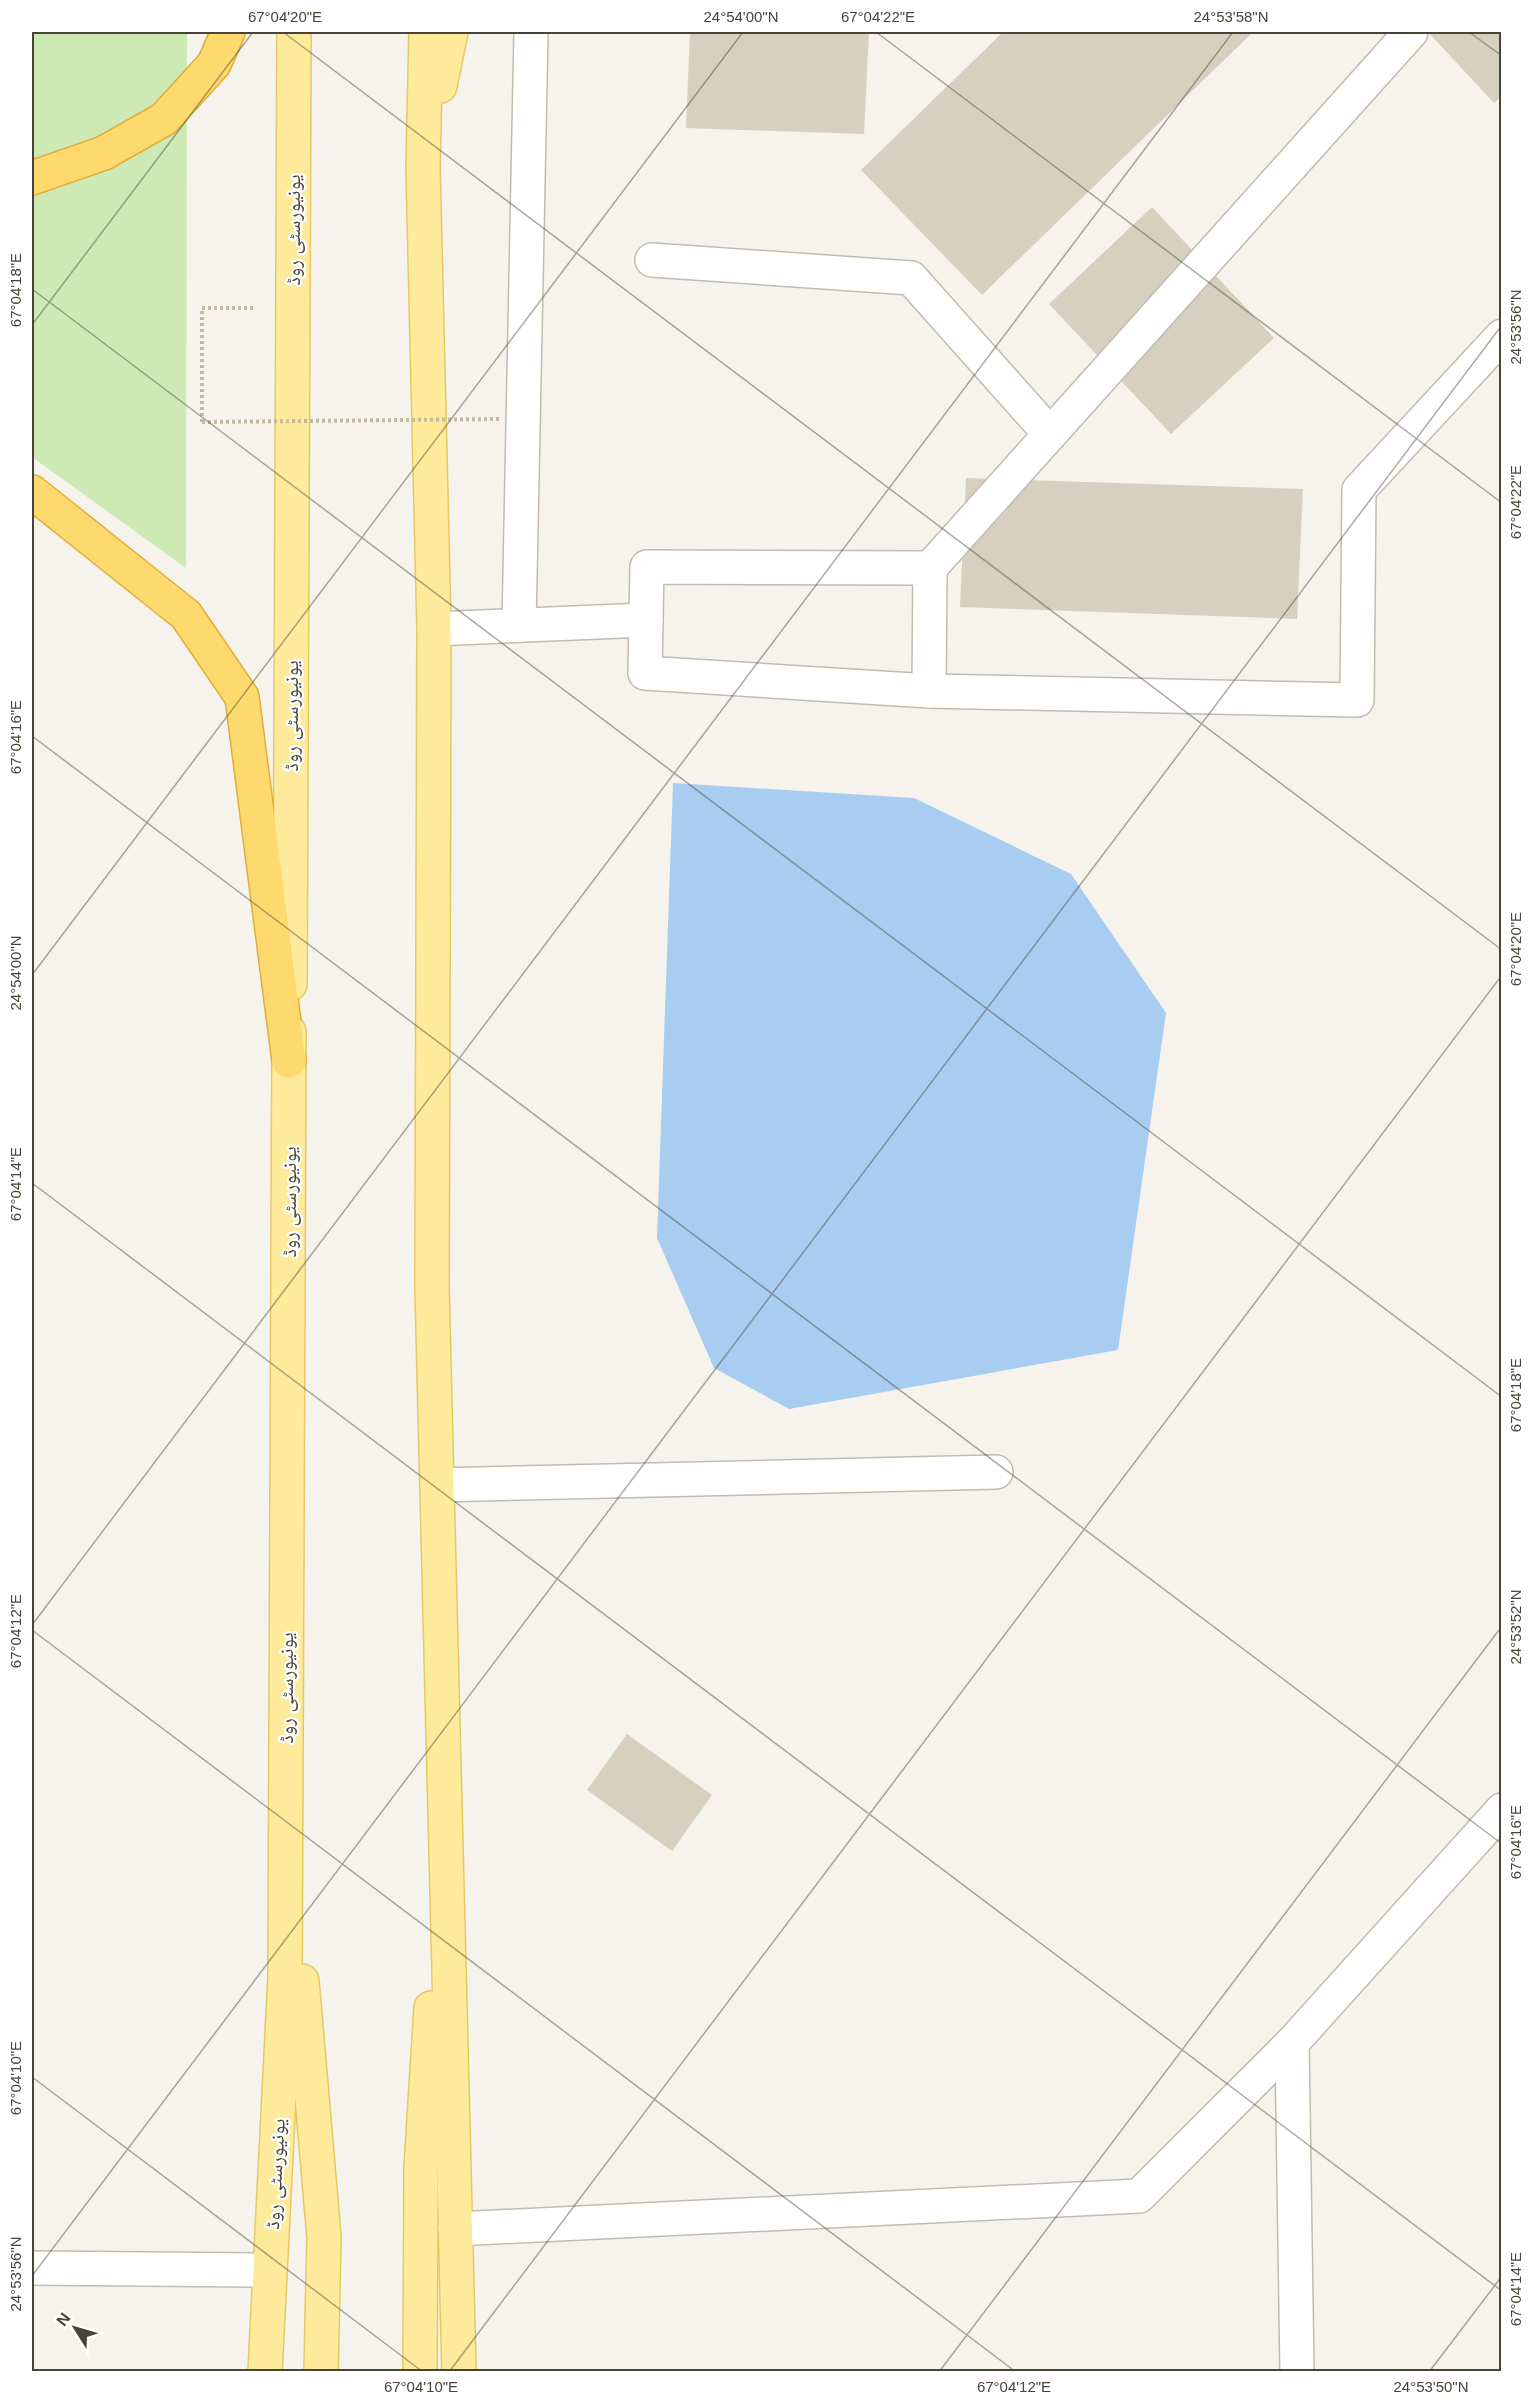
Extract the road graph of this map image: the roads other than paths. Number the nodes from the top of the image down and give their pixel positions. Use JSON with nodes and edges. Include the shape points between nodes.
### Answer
{"nodes":[{"id":1,"x":228,"y":32,"type":"edge"},
{"id":2,"x":294,"y":32,"type":"edge"},
{"id":3,"x":426,"y":32,"type":"edge"},
{"id":4,"x":451,"y":32,"type":"edge"},
{"id":5,"x":531,"y":32,"type":"edge"},
{"id":6,"x":1411,"y":32,"type":"edge"},
{"id":7,"x":423,"y":167,"type":"junction"},
{"id":8,"x":32,"y":178,"type":"edge"},
{"id":9,"x":652,"y":260,"type":"dead end"},
{"id":10,"x":1502,"y":336,"type":"edge"},
{"id":11,"x":1050,"y":434,"type":"junction"},
{"id":12,"x":32,"y":492,"type":"edge"},
{"id":13,"x":930,"y":568,"type":"junction"},
{"id":14,"x":646,"y":620,"type":"junction"},
{"id":15,"x":519,"y":625,"type":"junction"},
{"id":16,"x":434,"y":629,"type":"junction"},
{"id":17,"x":929,"y":691,"type":"junction"},
{"id":18,"x":289,"y":1061,"type":"junction"},
{"id":19,"x":996,"y":1472,"type":"dead end"},
{"id":20,"x":437,"y":1485,"type":"junction"},
{"id":21,"x":286,"y":1794,"type":"junction"},
{"id":22,"x":445,"y":1794,"type":"junction"},
{"id":23,"x":1502,"y":1810,"type":"edge"},
{"id":24,"x":1292,"y":2043,"type":"junction"},
{"id":25,"x":455,"y":2229,"type":"junction"},
{"id":26,"x":32,"y":2268,"type":"edge"},
{"id":27,"x":270,"y":2270,"type":"junction"},
{"id":28,"x":265,"y":2372,"type":"edge"},
{"id":29,"x":321,"y":2372,"type":"edge"},
{"id":30,"x":420,"y":2372,"type":"edge"},
{"id":31,"x":459,"y":2372,"type":"edge"},
{"id":32,"x":1297,"y":2372,"type":"edge"}],
"edges":[{"from":1,"to":8,"type":"highway","via":[[214,64],[165,118],[104,153]]},
{"from":2,"to":18,"type":"main road","name":"یونیورسٹی روڈ"},
{"from":3,"to":7,"type":"main road"},
{"from":4,"to":7,"type":"main road"},
{"from":5,"to":15,"type":"street"},
{"from":6,"to":11,"type":"street"},
{"from":7,"to":16,"type":"main road"},
{"from":9,"to":11,"type":"street","via":[[911,278]]},
{"from":10,"to":17,"type":"street","via":[[1359,490],[1356,700]]},
{"from":11,"to":13,"type":"street"},
{"from":12,"to":18,"type":"highway","via":[[186,615],[242,697]]},
{"from":13,"to":14,"type":"street","via":[[647,567]]},
{"from":13,"to":17,"type":"street"},
{"from":14,"to":15,"type":"street"},
{"from":14,"to":17,"type":"street","via":[[645,673]]},
{"from":15,"to":16,"type":"street"},
{"from":16,"to":20,"type":"main road","via":[[432,1288]]},
{"from":18,"to":21,"type":"main road","name":"یونیورسٹی روڈ"},
{"from":19,"to":20,"type":"street"},
{"from":20,"to":22,"type":"main road"},
{"from":21,"to":27,"type":"main road","name":"یونیورسٹی روڈ","via":[[285,1976]]},
{"from":21,"to":29,"type":"main road","via":[[324,2237]]},
{"from":22,"to":25,"type":"main road"},
{"from":22,"to":30,"type":"main road","via":[[421,2168]]},
{"from":23,"to":24,"type":"street"},
{"from":24,"to":25,"type":"street","via":[[1139,2196]]},
{"from":24,"to":32,"type":"street"},
{"from":25,"to":31,"type":"main road"},
{"from":26,"to":27,"type":"street"},
{"from":27,"to":28,"type":"main road","name":"یونیورسٹی روڈ"}]}
